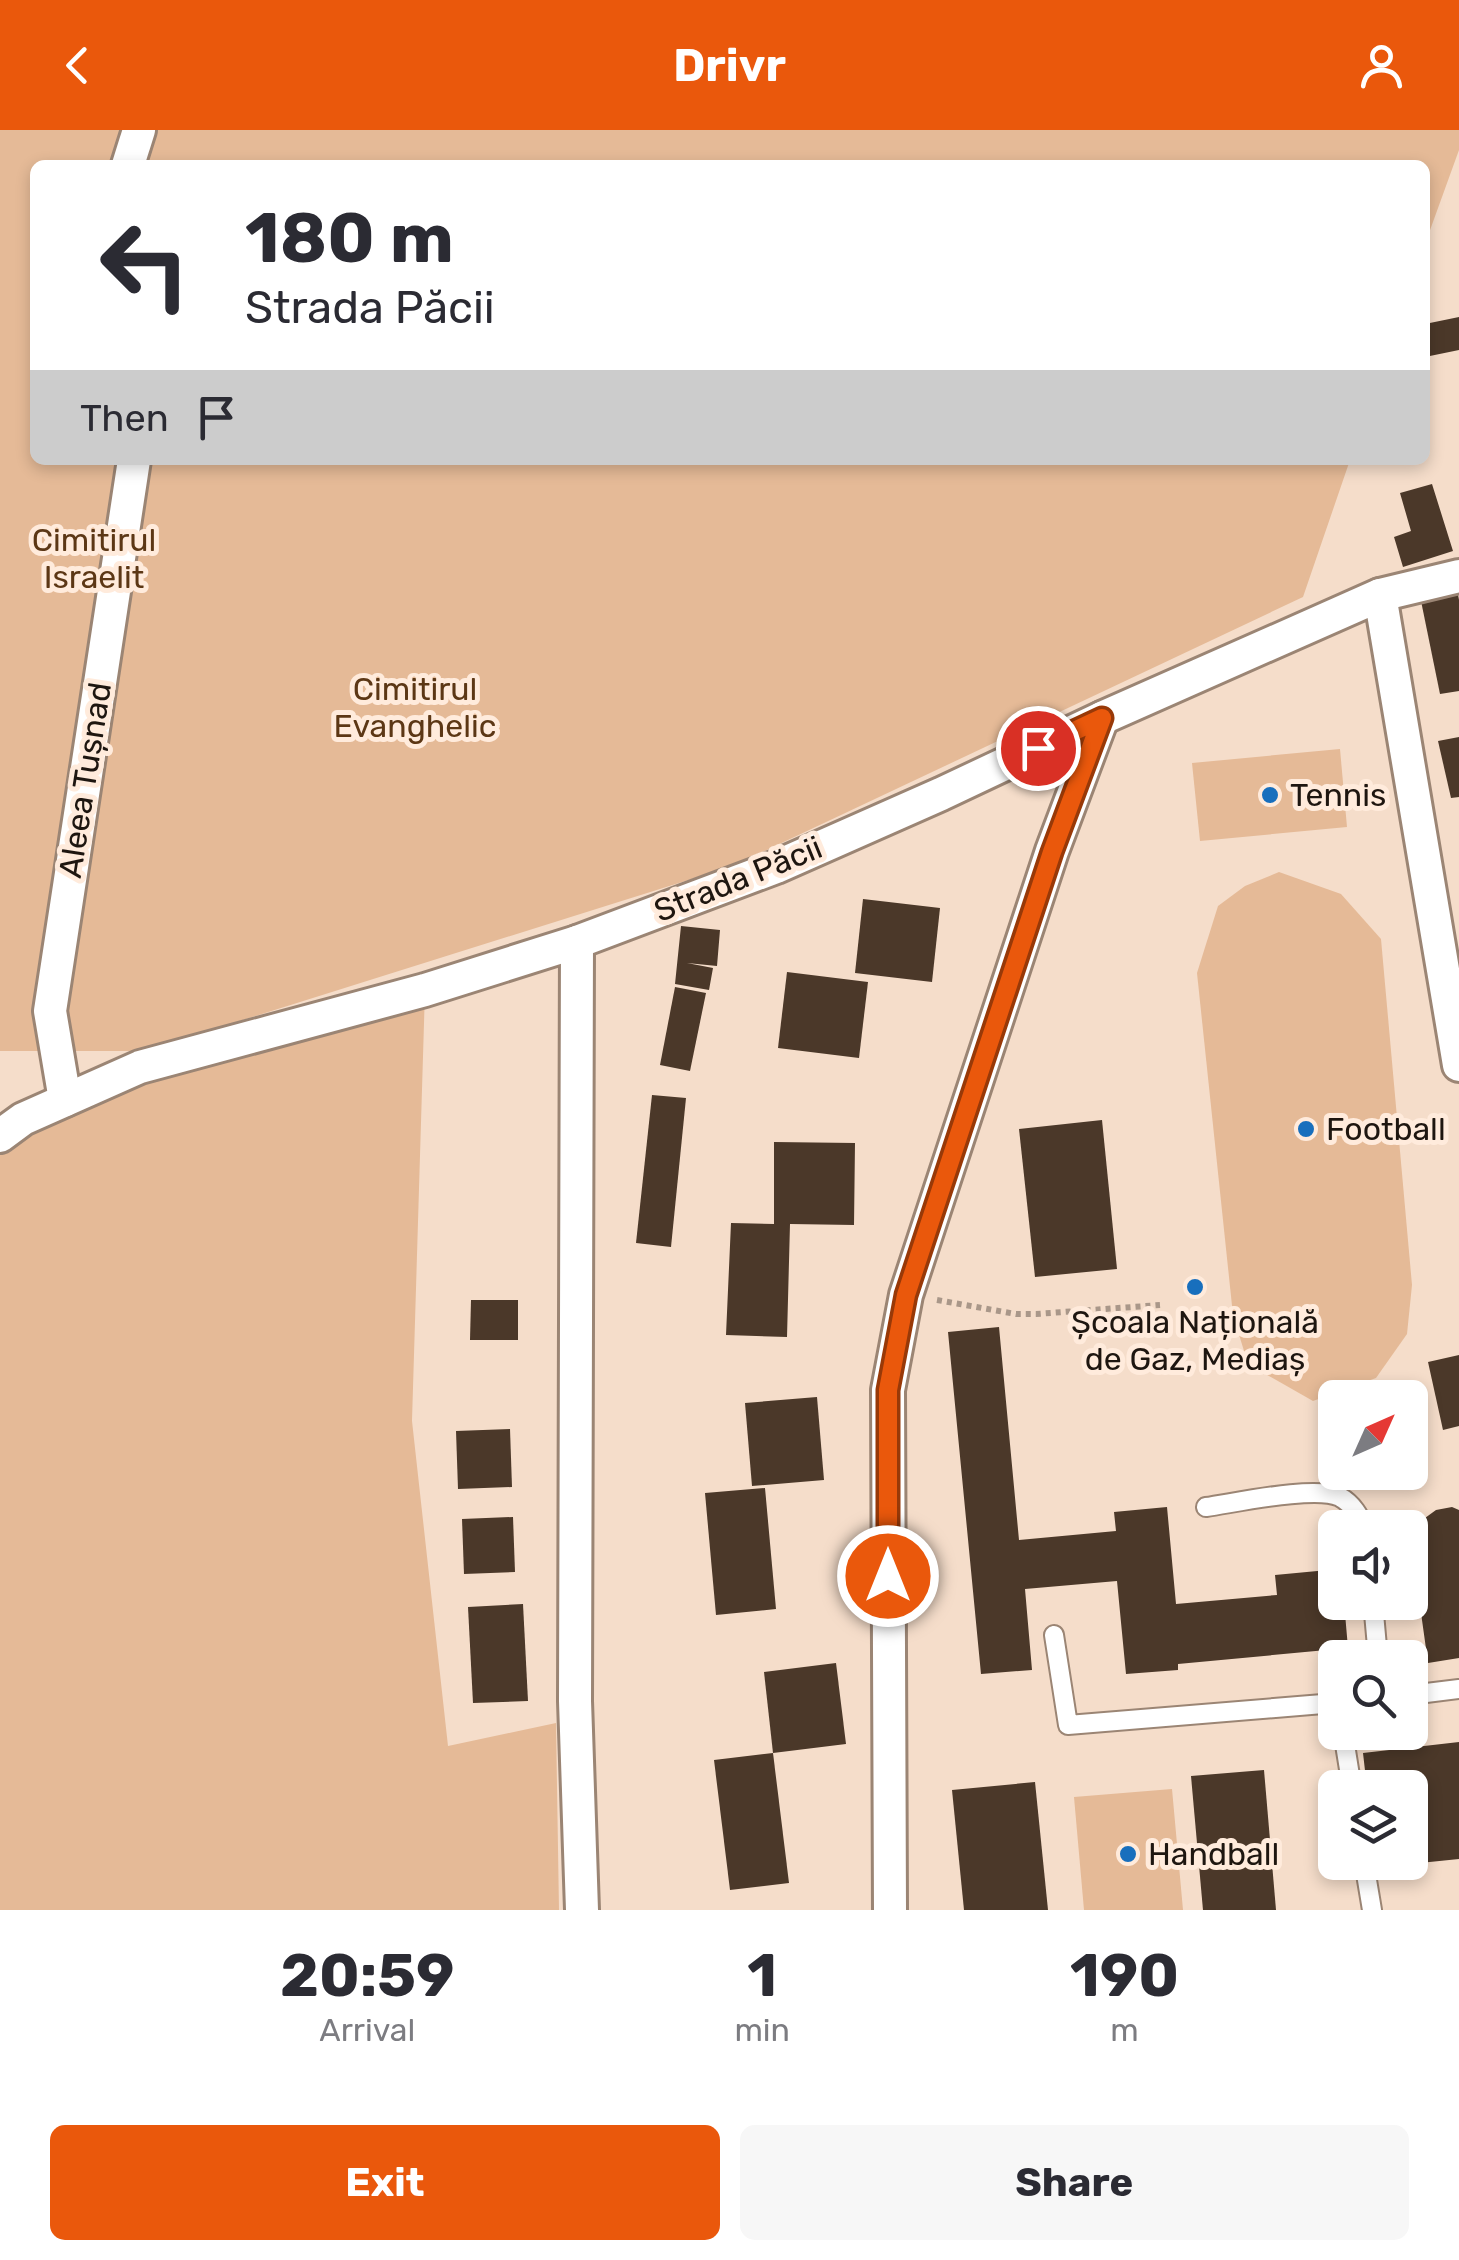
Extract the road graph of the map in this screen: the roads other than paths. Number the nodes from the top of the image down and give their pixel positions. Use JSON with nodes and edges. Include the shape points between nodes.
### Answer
{"nodes":[{"id":1,"x":139,"y":130,"type":"edge"},
{"id":2,"x":130,"y":160,"type":"edge"},
{"id":3,"x":133,"y":465,"type":"edge"},
{"id":4,"x":1459,"y":576,"type":"edge"},
{"id":5,"x":1380,"y":595,"type":"junction"},
{"id":6,"x":1102,"y":718,"type":"junction"},
{"id":7,"x":577,"y":942,"type":"junction"},
{"id":8,"x":1459,"y":1065,"type":"edge"},
{"id":9,"x":65,"y":1100,"type":"junction"},
{"id":10,"x":0,"y":1136,"type":"edge"},
{"id":11,"x":1206,"y":1507,"type":"dead end"},
{"id":12,"x":1354,"y":1510,"type":"edge"},
{"id":13,"x":1054,"y":1635,"type":"dead end"},
{"id":14,"x":1459,"y":1689,"type":"edge"},
{"id":15,"x":1428,"y":1693,"type":"edge"},
{"id":16,"x":1318,"y":1704,"type":"edge"},
{"id":17,"x":1367,"y":1880,"type":"edge"},
{"id":18,"x":582,"y":1910,"type":"edge"},
{"id":19,"x":890,"y":1910,"type":"edge"},
{"id":20,"x":1372,"y":1910,"type":"edge"}],
"edges":[{"from":1,"to":2,"type":"street"},
{"from":3,"to":9,"type":"street","name":"Aleea Tușnad","via":[[50,1011]]},
{"from":4,"to":5,"type":"street","name":"Strada Păcii"},
{"from":5,"to":6,"type":"street","name":"Strada Păcii"},
{"from":5,"to":8,"type":"street"},
{"from":6,"to":7,"type":"street","name":"Strada Păcii","via":[[776,867]]},
{"from":6,"to":19,"type":"street","via":[[906,1295],[888,1390]]},
{"from":7,"to":9,"type":"street","name":"Strada Păcii","via":[[140,1067]]},
{"from":7,"to":18,"type":"street"},
{"from":9,"to":10,"type":"street","name":"Strada Păcii"},
{"from":11,"to":12,"type":"lane","via":[[1318,1492],[1337,1495]]},
{"from":13,"to":16,"type":"lane","via":[[1068,1725]]},
{"from":14,"to":15,"type":"lane"},
{"from":17,"to":20,"type":"lane"}]}
